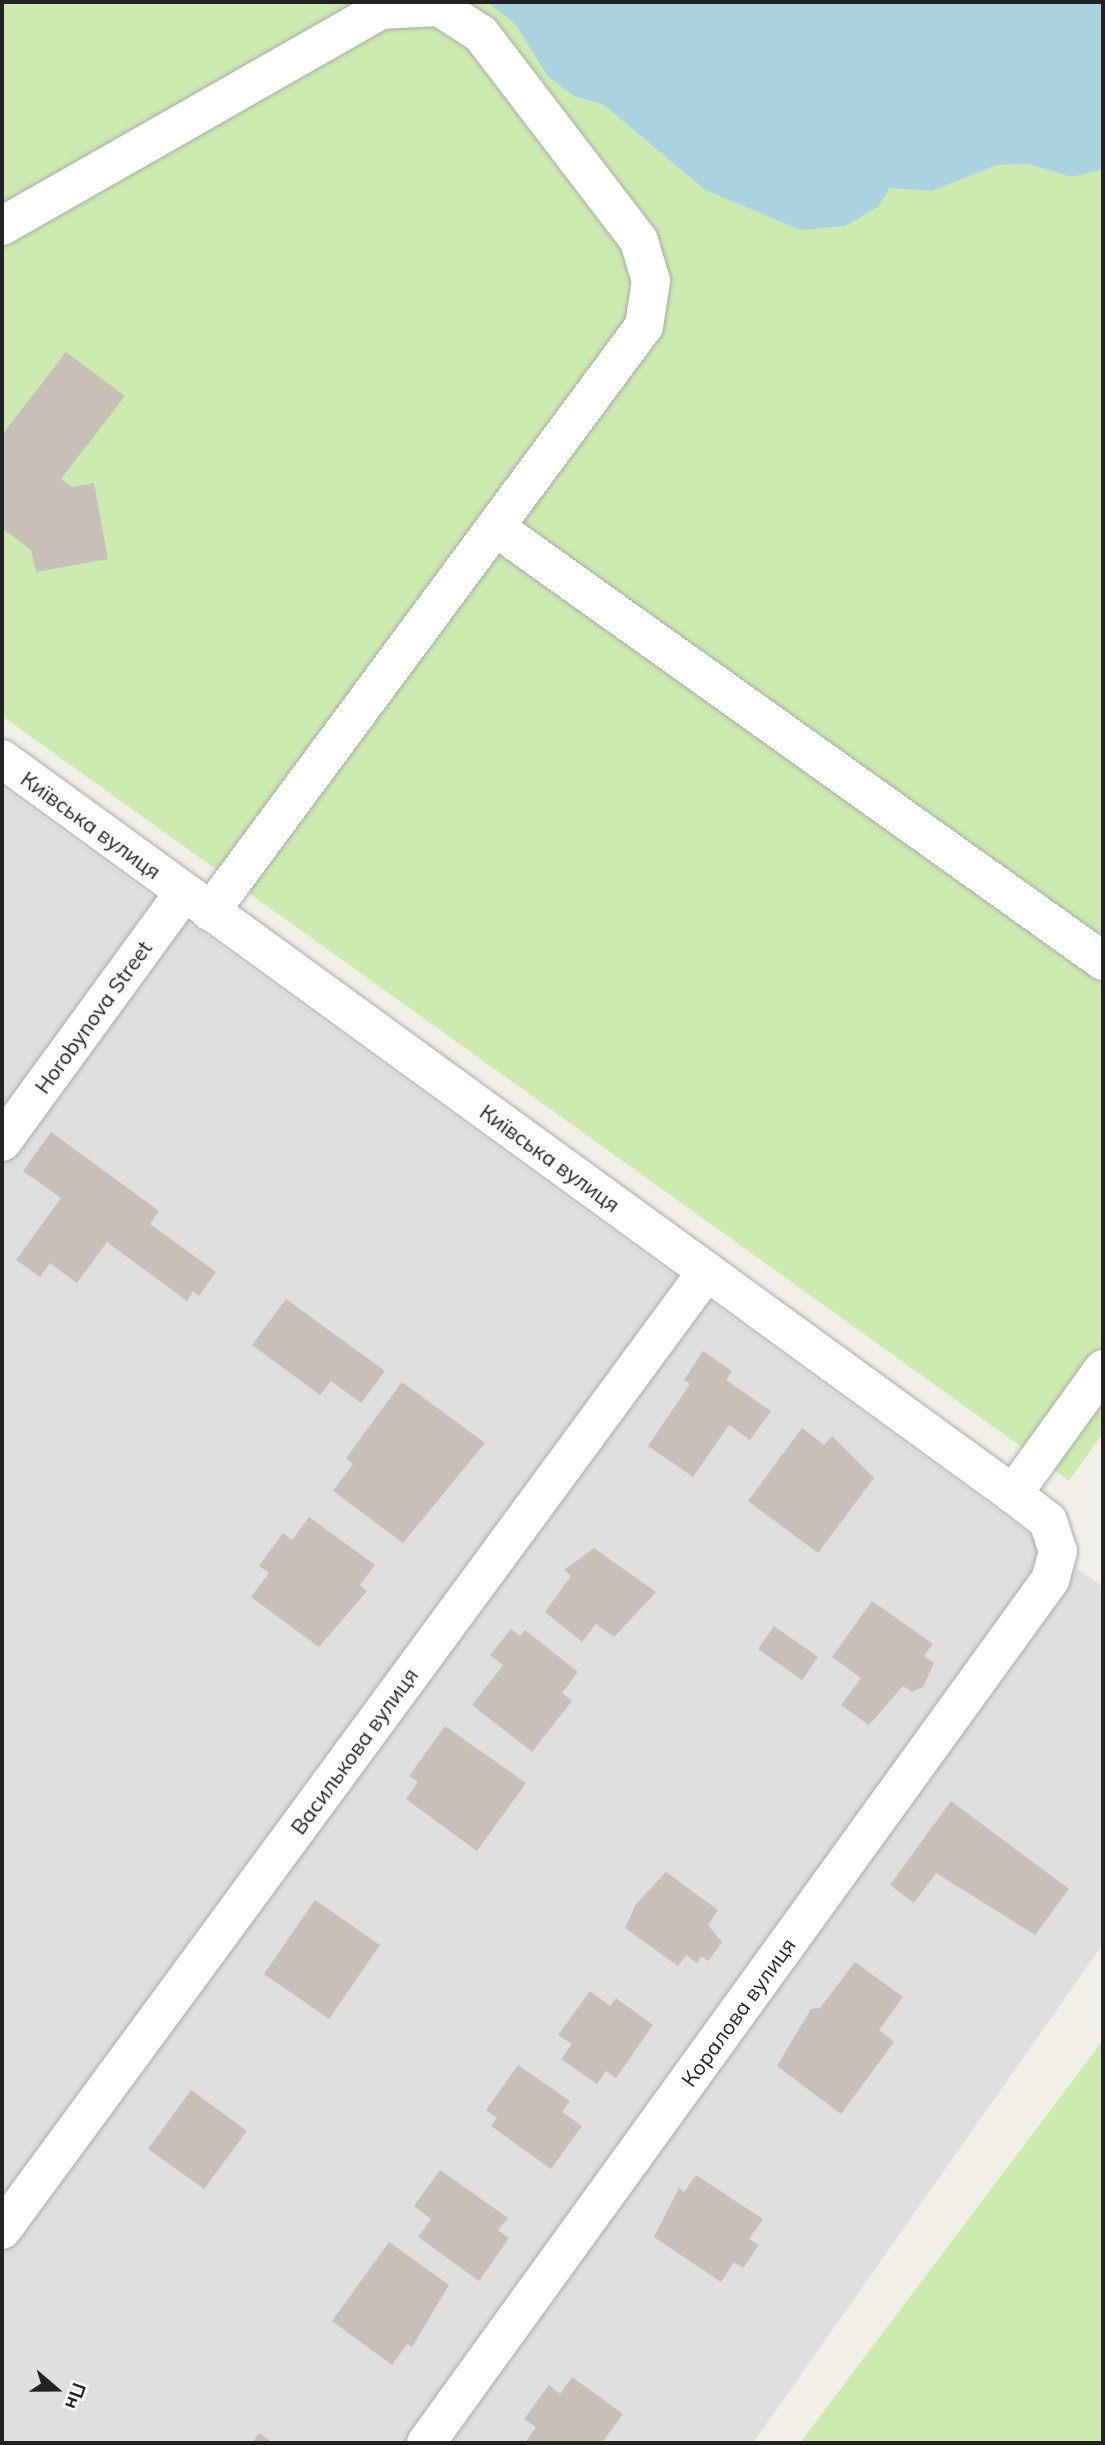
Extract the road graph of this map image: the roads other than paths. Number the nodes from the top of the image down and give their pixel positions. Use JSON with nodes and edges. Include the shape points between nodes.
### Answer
{"nodes":[{"id":1,"x":2,"y":226,"type":"edge"},
{"id":2,"x":495,"y":527,"type":"junction"},
{"id":3,"x":2,"y":760,"type":"edge"},
{"id":4,"x":197,"y":902,"type":"junction"},
{"id":5,"x":1103,"y":961,"type":"edge"},
{"id":6,"x":2,"y":1142,"type":"edge"},
{"id":7,"x":707,"y":1271,"type":"junction"},
{"id":8,"x":1103,"y":1369,"type":"edge"},
{"id":9,"x":1013,"y":1494,"type":"junction"},
{"id":10,"x":1050,"y":1580,"type":"joint"},
{"id":11,"x":2,"y":2230,"type":"edge"},
{"id":12,"x":426,"y":2443,"type":"edge"}],
"edges":[{"from":1,"to":2,"type":"street","name":"Horobynova Street","via":[[380,10],[439,7],[481,34],[639,241],[651,281],[644,326]]},
{"from":2,"to":4,"type":"street","name":"Horobynova Street"},
{"from":2,"to":5,"type":"street"},
{"from":3,"to":4,"type":"street","name":"Київська вулиця"},
{"from":4,"to":6,"type":"street","name":"Horobynova Street"},
{"from":4,"to":7,"type":"street","name":"Київська вулиця"},
{"from":7,"to":9,"type":"street","name":"Київська вулиця"},
{"from":7,"to":11,"type":"street","name":"Василькова вулиця"},
{"from":8,"to":9,"type":"street"},
{"from":9,"to":10,"type":"street","name":"Київська вулиця","via":[[1048,1521],[1058,1551]]},
{"from":10,"to":12,"type":"street","name":"Коралова вулиця"}]}
